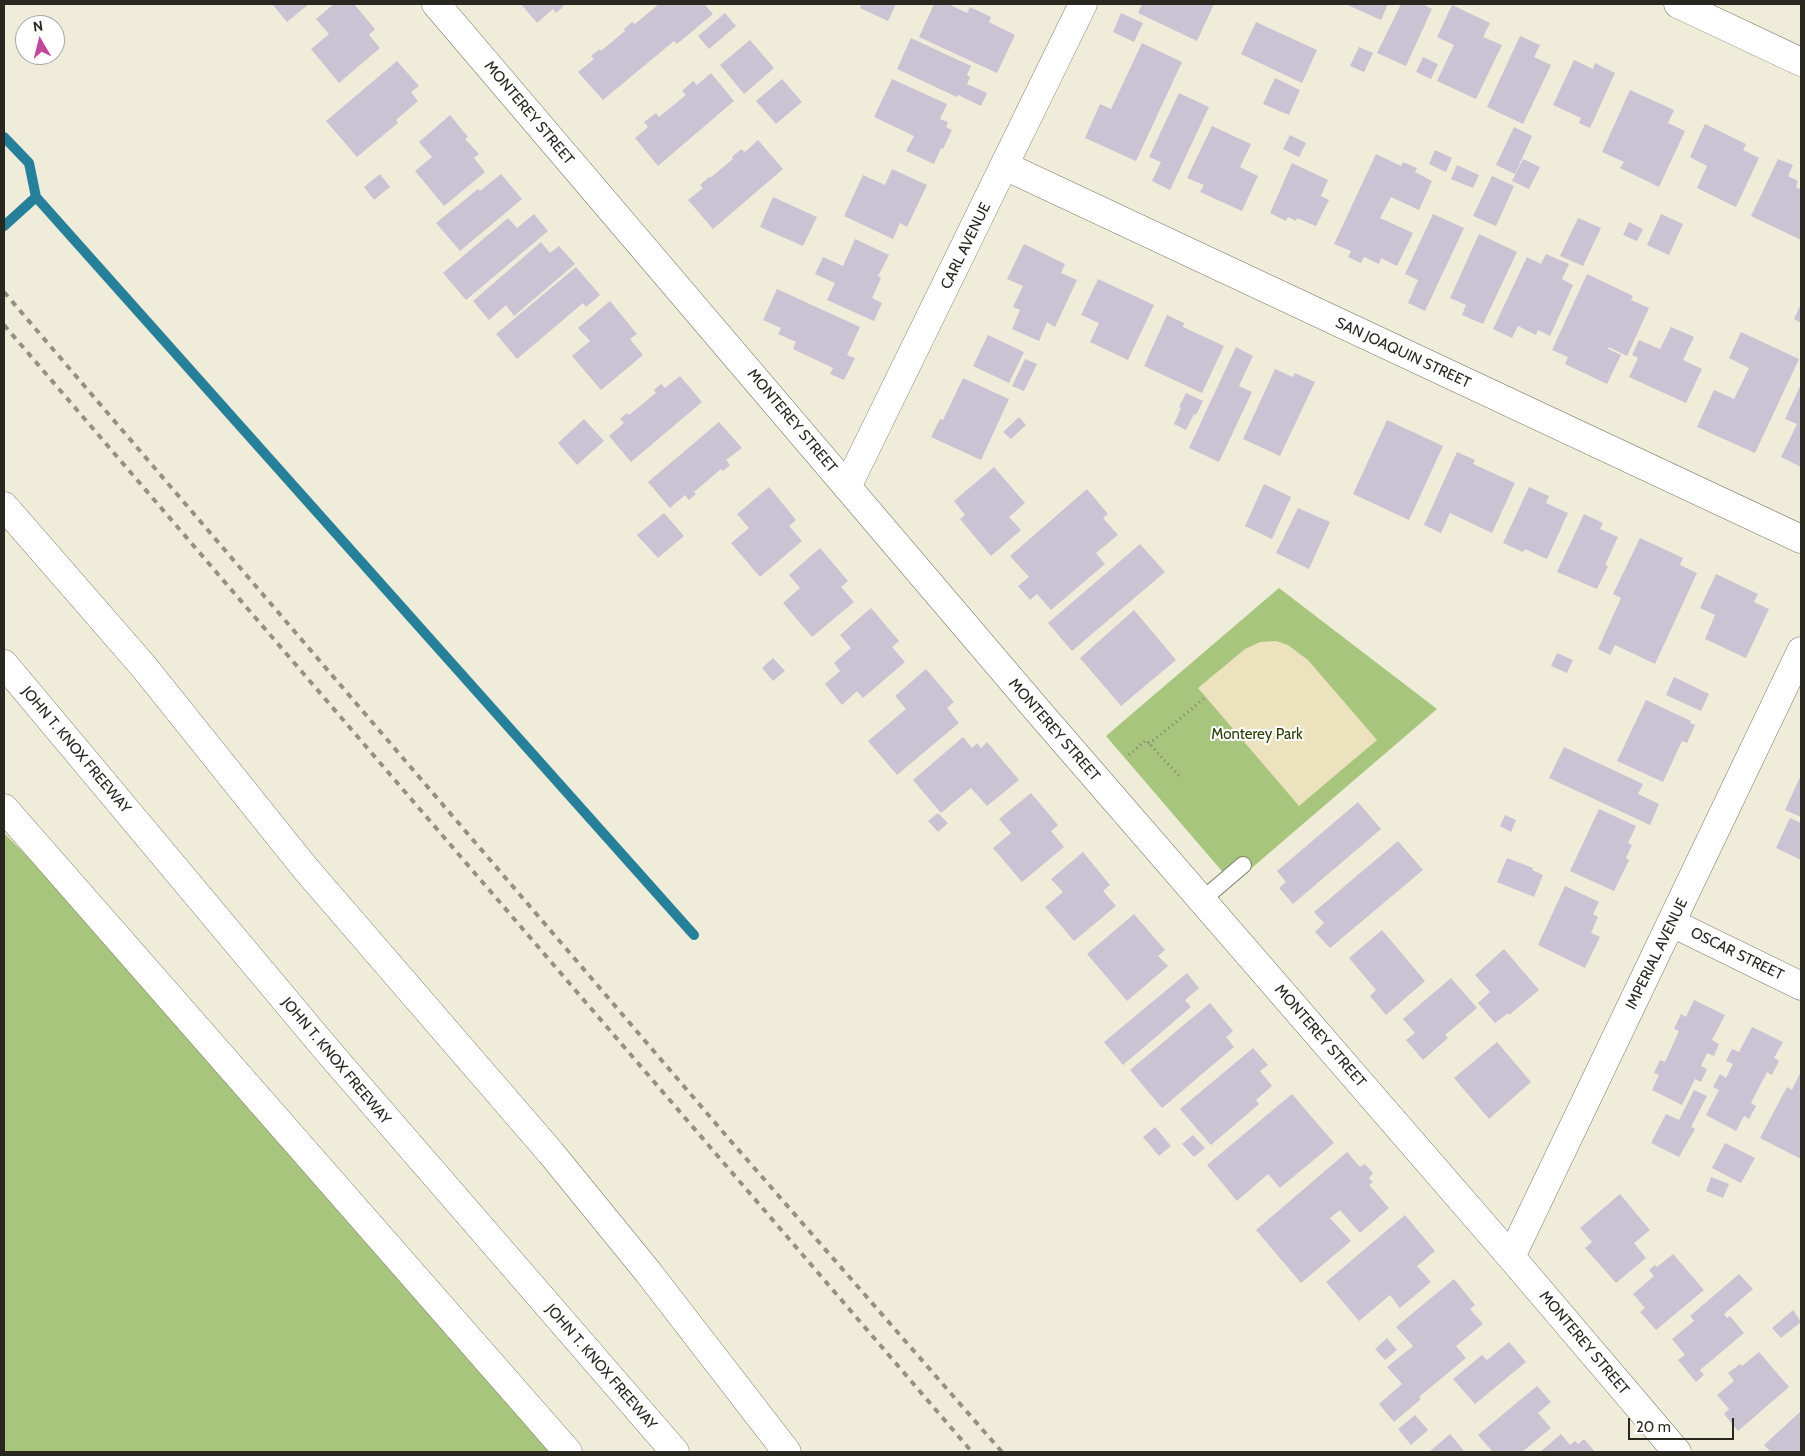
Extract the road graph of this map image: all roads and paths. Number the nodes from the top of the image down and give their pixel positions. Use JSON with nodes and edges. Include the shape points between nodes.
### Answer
{"nodes":[{"id":1,"x":436,"y":4,"type":"edge"},
{"id":2,"x":1083,"y":4,"type":"edge"},
{"id":3,"x":1678,"y":4,"type":"edge"},
{"id":4,"x":1801,"y":62,"type":"edge"},
{"id":5,"x":1005,"y":166,"type":"junction"},
{"id":6,"x":848,"y":487,"type":"junction"},
{"id":7,"x":4,"y":506,"type":"edge"},
{"id":8,"x":1801,"y":539,"type":"edge"},
{"id":9,"x":1801,"y":651,"type":"edge"},
{"id":10,"x":4,"y":664,"type":"edge"},
{"id":11,"x":1206,"y":698,"type":"dead end"},
{"id":12,"x":1149,"y":744,"type":"junction"},
{"id":13,"x":1129,"y":755,"type":"dead end"},
{"id":14,"x":1179,"y":776,"type":"dead end"},
{"id":15,"x":4,"y":808,"type":"edge"},
{"id":16,"x":4,"y":833,"type":"edge"},
{"id":17,"x":1243,"y":865,"type":"dead end"},
{"id":18,"x":1202,"y":900,"type":"junction"},
{"id":19,"x":1672,"y":923,"type":"junction"},
{"id":20,"x":1801,"y":986,"type":"edge"},
{"id":21,"x":184,"y":1014,"type":"junction"},
{"id":22,"x":1511,"y":1257,"type":"junction"},
{"id":23,"x":568,"y":1452,"type":"edge"},
{"id":24,"x":675,"y":1452,"type":"edge"},
{"id":25,"x":787,"y":1452,"type":"edge"},
{"id":26,"x":1677,"y":1452,"type":"edge"}],
"edges":[{"from":1,"to":6,"type":"main road","name":"MONTEREY STREET"},
{"from":2,"to":5,"type":"main road","name":"CARL AVENUE"},
{"from":3,"to":4,"type":"main road"},
{"from":5,"to":6,"type":"main road","name":"CARL AVENUE"},
{"from":5,"to":8,"type":"main road","name":"SAN JOAQUIN STREET"},
{"from":6,"to":18,"type":"main road","name":"MONTEREY STREET"},
{"from":7,"to":25,"type":"main road","via":[[144,667],[305,868],[599,1212]]},
{"from":9,"to":19,"type":"main road","name":"IMPERIAL AVENUE"},
{"from":10,"to":24,"type":"main road","name":"JOHN T. KNOX FREEWAY","via":[[346,1072]]},
{"from":11,"to":12,"type":"path"},
{"from":12,"to":13,"type":"path","via":[[1146,740]]},
{"from":12,"to":14,"type":"path"},
{"from":15,"to":21,"type":"main road"},
{"from":16,"to":21,"type":"main road"},
{"from":17,"to":18,"type":"lane"},
{"from":18,"to":22,"type":"main road","name":"MONTEREY STREET"},
{"from":19,"to":20,"type":"main road","name":"OSCAR STREET"},
{"from":19,"to":22,"type":"main road","name":"IMPERIAL AVENUE"},
{"from":21,"to":23,"type":"main road"},
{"from":22,"to":26,"type":"main road","name":"MONTEREY STREET"}]}
